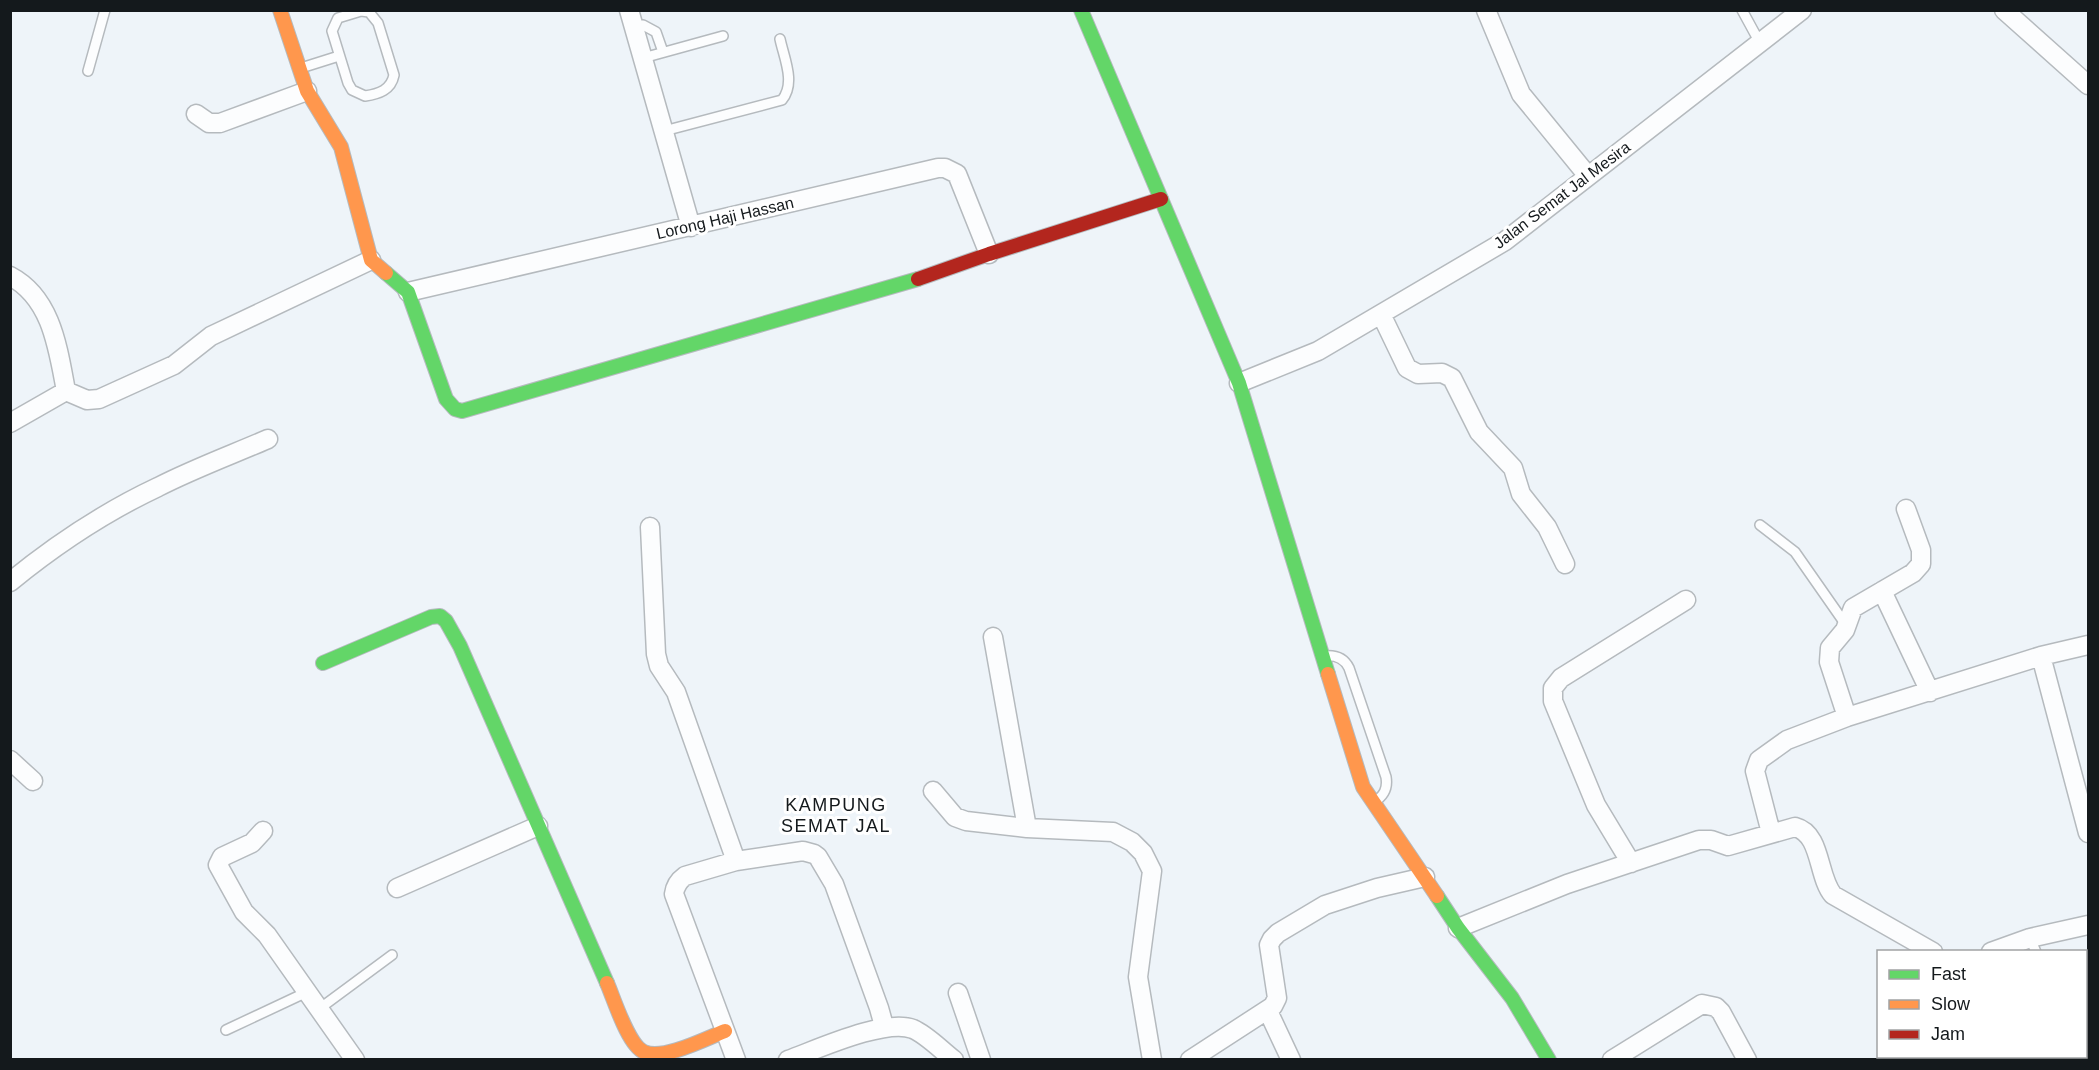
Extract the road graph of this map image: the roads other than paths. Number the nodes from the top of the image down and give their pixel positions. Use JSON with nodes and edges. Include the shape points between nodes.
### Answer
{"nodes":[{"id":1,"x":105,"y":10,"type":"edge"},
{"id":2,"x":280,"y":10,"type":"edge"},
{"id":3,"x":1081,"y":10,"type":"edge"},
{"id":4,"x":1486,"y":10,"type":"edge"},
{"id":5,"x":1743,"y":10,"type":"edge"},
{"id":6,"x":1802,"y":10,"type":"edge"},
{"id":7,"x":2004,"y":10,"type":"edge"},
{"id":8,"x":631,"y":18,"type":"edge"},
{"id":9,"x":723,"y":36,"type":"dead end"},
{"id":10,"x":780,"y":39,"type":"dead end"},
{"id":11,"x":1760,"y":43,"type":"junction"},
{"id":12,"x":663,"y":52,"type":"junction"},
{"id":13,"x":339,"y":56,"type":"junction"},
{"id":14,"x":643,"y":58,"type":"junction"},
{"id":15,"x":299,"y":69,"type":"junction"},
{"id":16,"x":88,"y":71,"type":"dead end"},
{"id":17,"x":2088,"y":85,"type":"edge"},
{"id":18,"x":307,"y":91,"type":"junction"},
{"id":19,"x":196,"y":114,"type":"dead end"},
{"id":20,"x":664,"y":131,"type":"junction"},
{"id":21,"x":1588,"y":176,"type":"junction"},
{"id":22,"x":1161,"y":199,"type":"junction"},
{"id":23,"x":691,"y":227,"type":"junction"},
{"id":24,"x":989,"y":254,"type":"junction"},
{"id":25,"x":371,"y":260,"type":"junction"},
{"id":26,"x":10,"y":276,"type":"edge"},
{"id":27,"x":408,"y":292,"type":"junction"},
{"id":28,"x":1381,"y":314,"type":"junction"},
{"id":29,"x":1239,"y":383,"type":"junction"},
{"id":30,"x":66,"y":391,"type":"junction"},
{"id":31,"x":10,"y":423,"type":"edge"},
{"id":32,"x":268,"y":439,"type":"dead end"},
{"id":33,"x":1906,"y":509,"type":"dead end"},
{"id":34,"x":1760,"y":525,"type":"dead end"},
{"id":35,"x":650,"y":527,"type":"dead end"},
{"id":36,"x":1565,"y":564,"type":"dead end"},
{"id":37,"x":10,"y":582,"type":"edge"},
{"id":38,"x":1882,"y":591,"type":"junction"},
{"id":39,"x":1686,"y":600,"type":"dead end"},
{"id":40,"x":1846,"y":625,"type":"junction"},
{"id":41,"x":993,"y":637,"type":"dead end"},
{"id":42,"x":2088,"y":645,"type":"edge"},
{"id":43,"x":2041,"y":656,"type":"junction"},
{"id":44,"x":1322,"y":657,"type":"junction"},
{"id":45,"x":323,"y":663,"type":"dead end"},
{"id":46,"x":1930,"y":692,"type":"junction"},
{"id":47,"x":1847,"y":717,"type":"junction"},
{"id":48,"x":10,"y":760,"type":"edge"},
{"id":49,"x":33,"y":781,"type":"dead end"},
{"id":50,"x":933,"y":791,"type":"dead end"},
{"id":51,"x":1372,"y":802,"type":"junction"},
{"id":52,"x":538,"y":826,"type":"junction"},
{"id":53,"x":1027,"y":828,"type":"junction"},
{"id":54,"x":263,"y":831,"type":"dead end"},
{"id":55,"x":1771,"y":833,"type":"junction"},
{"id":56,"x":2088,"y":833,"type":"edge"},
{"id":57,"x":736,"y":861,"type":"junction"},
{"id":58,"x":1631,"y":863,"type":"junction"},
{"id":59,"x":1425,"y":877,"type":"junction"},
{"id":60,"x":397,"y":888,"type":"dead end"},
{"id":61,"x":2088,"y":925,"type":"edge"},
{"id":62,"x":1458,"y":928,"type":"junction"},
{"id":63,"x":2033,"y":945,"type":"edge"},
{"id":64,"x":1931,"y":950,"type":"edge"},
{"id":65,"x":1998,"y":950,"type":"edge"},
{"id":66,"x":392,"y":955,"type":"dead end"},
{"id":67,"x":307,"y":992,"type":"junction"},
{"id":68,"x":958,"y":993,"type":"dead end"},
{"id":69,"x":319,"y":1009,"type":"junction"},
{"id":70,"x":1268,"y":1011,"type":"junction"},
{"id":71,"x":884,"y":1026,"type":"junction"},
{"id":72,"x":226,"y":1030,"type":"dead end"},
{"id":73,"x":725,"y":1031,"type":"junction"},
{"id":74,"x":355,"y":1059,"type":"edge"},
{"id":75,"x":736,"y":1059,"type":"edge"},
{"id":76,"x":788,"y":1059,"type":"edge"},
{"id":77,"x":954,"y":1059,"type":"edge"},
{"id":78,"x":981,"y":1059,"type":"edge"},
{"id":79,"x":1152,"y":1059,"type":"edge"},
{"id":80,"x":1190,"y":1059,"type":"edge"},
{"id":81,"x":1291,"y":1059,"type":"edge"},
{"id":82,"x":1548,"y":1059,"type":"edge"},
{"id":83,"x":1612,"y":1059,"type":"edge"},
{"id":84,"x":1747,"y":1059,"type":"edge"}],
"edges":[{"from":1,"to":16,"type":"lane"},
{"from":2,"to":15,"type":"street"},
{"from":3,"to":22,"type":"street"},
{"from":4,"to":21,"type":"street","via":[[1521,94]]},
{"from":5,"to":11,"type":"lane"},
{"from":6,"to":11,"type":"street","name":"Jalan Semat Jal Mesira"},
{"from":7,"to":17,"type":"street"},
{"from":8,"to":12,"type":"lane","via":[[656,32]]},
{"from":8,"to":14,"type":"street"},
{"from":9,"to":12,"type":"lane"},
{"from":10,"to":20,"type":"lane","via":[[790,87],[782,100]]},
{"from":11,"to":21,"type":"street","name":"Jalan Semat Jal Mesira"},
{"from":12,"to":14,"type":"lane"},
{"from":13,"to":13,"type":"lane","via":[[348,83],[358,94],[372,95],[393,83],[393,68],[382,35],[369,12],[345,15],[334,24],[332,31]]},
{"from":13,"to":15,"type":"lane"},
{"from":14,"to":20,"type":"street"},
{"from":15,"to":18,"type":"street"},
{"from":18,"to":19,"type":"street","via":[[220,123],[209,123]]},
{"from":18,"to":25,"type":"street","via":[[341,147]]},
{"from":20,"to":23,"type":"street"},
{"from":21,"to":28,"type":"street","name":"Jalan Semat Jal Mesira","via":[[1504,241]]},
{"from":22,"to":24,"type":"street"},
{"from":22,"to":29,"type":"street"},
{"from":23,"to":24,"type":"street","name":"Lorong Haji Hassan","via":[[945,168],[961,180]]},
{"from":23,"to":27,"type":"street","name":"Lorong Haji Hassan"},
{"from":24,"to":27,"type":"street","via":[[899,286],[462,411],[446,399]]},
{"from":25,"to":27,"type":"street"},
{"from":25,"to":30,"type":"street","via":[[211,336],[174,365],[99,399],[87,400]]},
{"from":26,"to":30,"type":"street","via":[[32,292],[51,326]]},
{"from":28,"to":29,"type":"street","name":"Jalan Semat Jal Mesira","via":[[1318,351]]},
{"from":28,"to":36,"type":"street","via":[[1407,368],[1418,374],[1442,373],[1452,378],[1479,432],[1513,468],[1521,494],[1547,527]]},
{"from":29,"to":44,"type":"street"},
{"from":30,"to":31,"type":"street"},
{"from":32,"to":37,"type":"street","via":[[117,509]]},
{"from":33,"to":38,"type":"street","via":[[1921,550],[1921,564]]},
{"from":34,"to":40,"type":"lane","via":[[1795,552]]},
{"from":35,"to":57,"type":"street","via":[[659,666],[676,692]]},
{"from":38,"to":40,"type":"street","via":[[1853,608]]},
{"from":38,"to":46,"type":"street"},
{"from":39,"to":58,"type":"street","via":[[1561,678],[1553,688],[1553,701],[1596,805]]},
{"from":40,"to":47,"type":"street","via":[[1828,657]]},
{"from":41,"to":53,"type":"street"},
{"from":42,"to":43,"type":"street"},
{"from":43,"to":46,"type":"street"},
{"from":43,"to":56,"type":"street"},
{"from":44,"to":51,"type":"street","via":[[1363,787]]},
{"from":44,"to":51,"type":"lane","via":[[1340,658],[1349,668],[1386,777],[1386,791]]},
{"from":45,"to":52,"type":"street","via":[[440,616],[460,646]]},
{"from":46,"to":47,"type":"street"},
{"from":47,"to":55,"type":"street","via":[[1787,740],[1759,760],[1756,776]]},
{"from":48,"to":49,"type":"street"},
{"from":50,"to":53,"type":"street","via":[[955,818]]},
{"from":51,"to":59,"type":"street"},
{"from":52,"to":60,"type":"street"},
{"from":52,"to":73,"type":"street","via":[[638,1047],[646,1053],[661,1054]]},
{"from":53,"to":79,"type":"street","via":[[1113,832],[1143,853],[1152,871],[1138,977]]},
{"from":54,"to":67,"type":"street","via":[[252,843],[222,857],[218,865],[244,912],[267,935]]},
{"from":55,"to":58,"type":"street","via":[[1728,846],[1703,839]]},
{"from":55,"to":64,"type":"street","via":[[1802,829],[1811,839],[1833,895]]},
{"from":57,"to":71,"type":"street","via":[[803,851],[819,857],[834,884]]},
{"from":57,"to":73,"type":"street","via":[[685,876],[679,880],[674,894]]},
{"from":58,"to":62,"type":"street"},
{"from":59,"to":62,"type":"street"},
{"from":59,"to":70,"type":"street","via":[[1325,904],[1278,933],[1269,945],[1277,998]]},
{"from":61,"to":63,"type":"street"},
{"from":62,"to":82,"type":"street","via":[[1512,998]]},
{"from":63,"to":65,"type":"street"},
{"from":66,"to":69,"type":"lane"},
{"from":67,"to":69,"type":"street"},
{"from":67,"to":72,"type":"lane"},
{"from":68,"to":78,"type":"street"},
{"from":69,"to":74,"type":"street"},
{"from":70,"to":80,"type":"street"},
{"from":70,"to":81,"type":"street"},
{"from":71,"to":76,"type":"street"},
{"from":71,"to":77,"type":"street","via":[[916,1030]]},
{"from":73,"to":75,"type":"street"},
{"from":83,"to":84,"type":"street","via":[[1695,1007],[1709,1004],[1723,1015]]}]}
